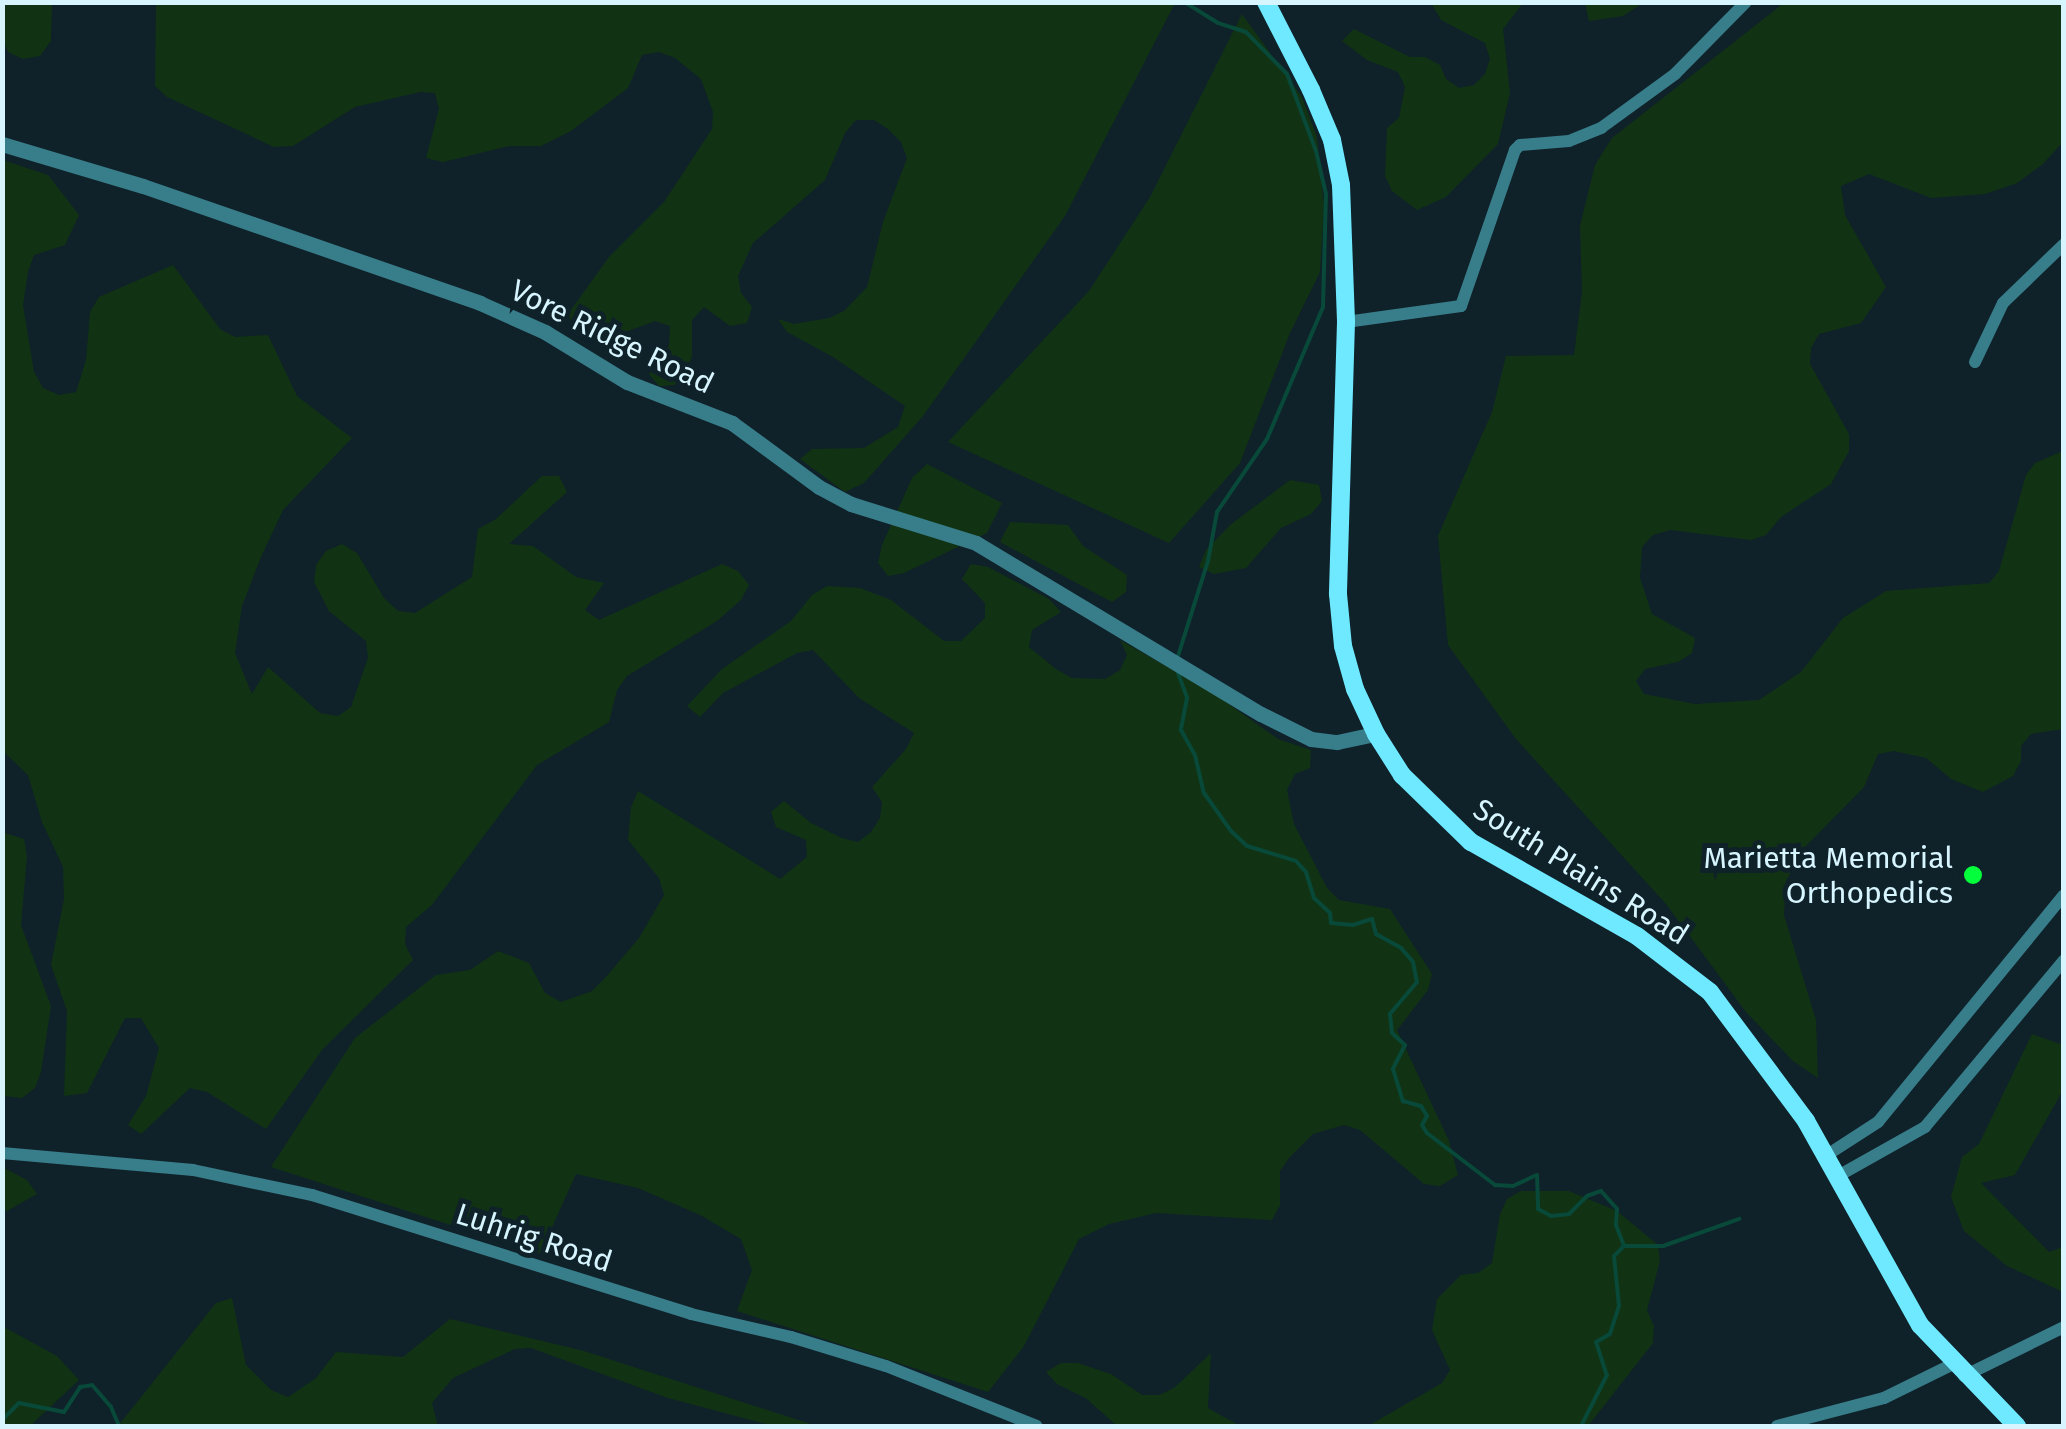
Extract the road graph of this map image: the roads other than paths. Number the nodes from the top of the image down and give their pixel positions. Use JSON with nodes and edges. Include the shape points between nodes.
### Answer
{"nodes":[{"id":1,"x":1266,"y":2,"type":"edge"},
{"id":2,"x":1746,"y":2,"type":"edge"},
{"id":3,"x":2,"y":144,"type":"edge"},
{"id":4,"x":2064,"y":244,"type":"edge"},
{"id":5,"x":1346,"y":322,"type":"junction"},
{"id":6,"x":1976,"y":362,"type":"dead end"},
{"id":7,"x":1376,"y":734,"type":"junction"},
{"id":8,"x":2064,"y":895,"type":"edge"},
{"id":9,"x":2064,"y":960,"type":"edge"},
{"id":10,"x":2,"y":1153,"type":"edge"},
{"id":11,"x":1827,"y":1155,"type":"junction"},
{"id":12,"x":1838,"y":1176,"type":"junction"},
{"id":13,"x":2064,"y":1327,"type":"edge"},
{"id":14,"x":1959,"y":1370,"type":"junction"},
{"id":15,"x":1036,"y":1426,"type":"edge"},
{"id":16,"x":1777,"y":1426,"type":"edge"},
{"id":17,"x":2017,"y":1426,"type":"edge"}],
"edges":[{"from":1,"to":5,"type":"main road","name":"South Plains Road","via":[[1332,140]]},
{"from":2,"to":5,"type":"street","via":[[1675,74],[1601,128],[1515,150],[1461,306]]},
{"from":3,"to":7,"type":"street","name":"Vore Ridge Road","via":[[480,303],[546,332],[627,382],[760,439],[819,488],[851,504],[976,543],[1311,739]]},
{"from":4,"to":6,"type":"street","via":[[2002,303]]},
{"from":5,"to":7,"type":"main road","name":"South Plains Road","via":[[1338,594],[1343,646]]},
{"from":7,"to":11,"type":"main road","name":"South Plains Road","via":[[1402,775],[1471,842],[1638,936],[1700,983],[1754,1047]]},
{"from":8,"to":11,"type":"street","via":[[1878,1122]]},
{"from":9,"to":12,"type":"street","via":[[1925,1127]]},
{"from":10,"to":15,"type":"street","name":"Luhrig Road","via":[[193,1170],[312,1195],[692,1314],[886,1366]]},
{"from":11,"to":12,"type":"main road","name":"South Plains Road"},
{"from":12,"to":14,"type":"main road","name":"South Plains Road","via":[[1900,1294]]},
{"from":13,"to":14,"type":"street"},
{"from":14,"to":16,"type":"street"},
{"from":14,"to":17,"type":"main road","name":"South Plains Road"}]}
